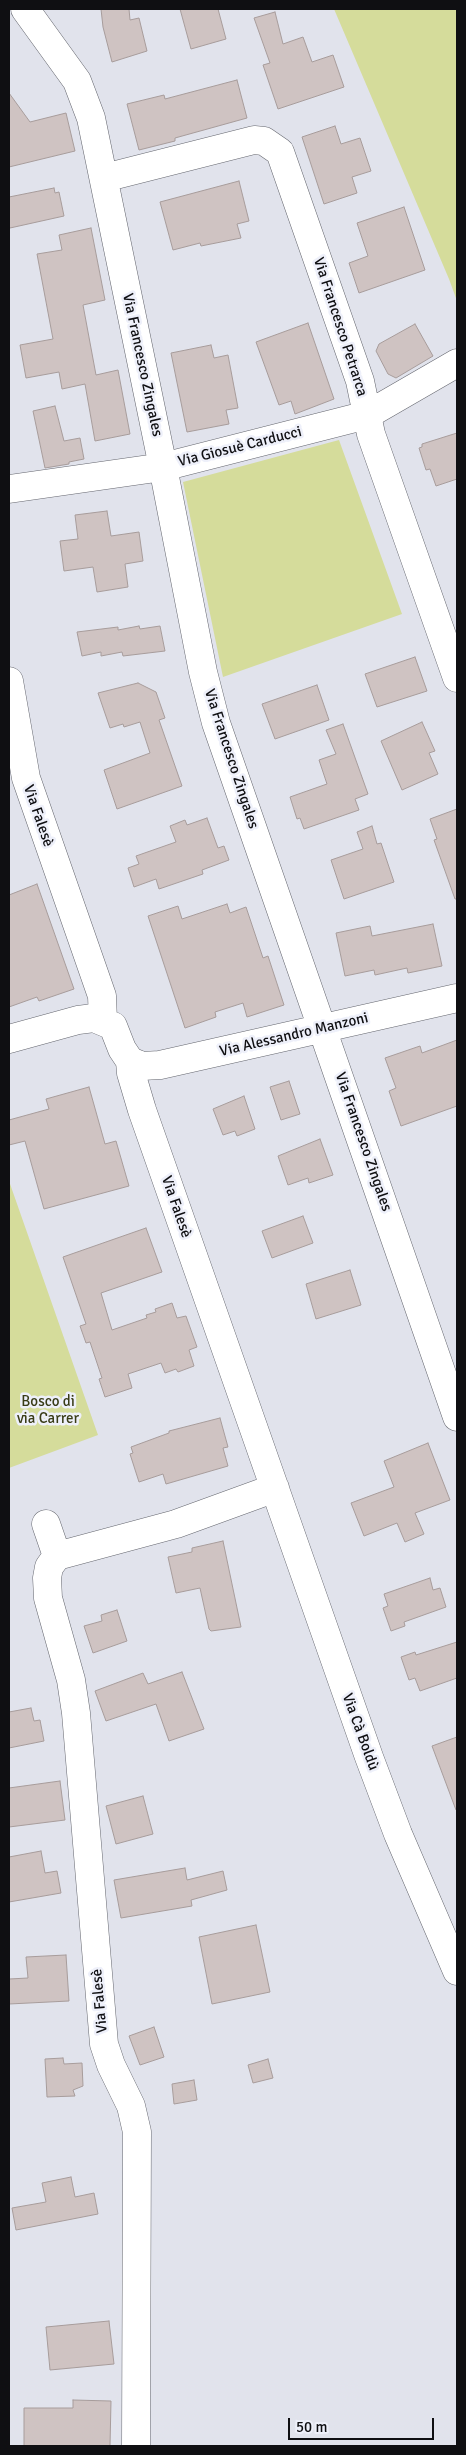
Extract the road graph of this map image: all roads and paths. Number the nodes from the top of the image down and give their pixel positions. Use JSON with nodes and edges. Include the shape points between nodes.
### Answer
{"nodes":[{"id":1,"x":25,"y":9,"type":"edge"},
{"id":2,"x":104,"y":178,"type":"junction"},
{"id":3,"x":457,"y":363,"type":"edge"},
{"id":4,"x":367,"y":415,"type":"junction"},
{"id":5,"x":163,"y":467,"type":"junction"},
{"id":6,"x":9,"y":489,"type":"edge"},
{"id":7,"x":457,"y":678,"type":"edge"},
{"id":8,"x":9,"y":681,"type":"edge"},
{"id":9,"x":11,"y":713,"type":"edge"},
{"id":10,"x":457,"y":998,"type":"edge"},
{"id":11,"x":103,"y":1020,"type":"junction"},
{"id":12,"x":323,"y":1027,"type":"junction"},
{"id":13,"x":9,"y":1039,"type":"edge"},
{"id":14,"x":130,"y":1061,"type":"junction"},
{"id":15,"x":457,"y":1416,"type":"edge"},
{"id":16,"x":275,"y":1488,"type":"junction"},
{"id":17,"x":46,"y":1524,"type":"dead end"},
{"id":18,"x":57,"y":1556,"type":"junction"},
{"id":19,"x":454,"y":1958,"type":"edge"},
{"id":20,"x":136,"y":2446,"type":"edge"}],
"edges":[{"from":1,"to":2,"type":"street","name":"Via Francesco Zingales","via":[[77,81],[91,118]]},
{"from":2,"to":4,"type":"street","name":"Via Francesco Petrarca","via":[[244,141],[264,141],[273,145],[280,152],[290,176],[360,380]]},
{"from":2,"to":5,"type":"street","name":"Via Francesco Zingales"},
{"from":3,"to":4,"type":"street","name":"Via Giosuè Carducci"},
{"from":4,"to":5,"type":"street","name":"Via Giosuè Carducci"},
{"from":4,"to":7,"type":"street","name":"Via Francesco Petrarca"},
{"from":5,"to":6,"type":"street","name":"Via Giosuè Carducci"},
{"from":5,"to":12,"type":"street","name":"Via Francesco Zingales","via":[[216,723]]},
{"from":8,"to":9,"type":"street","name":"Via Falesè"},
{"from":9,"to":11,"type":"street","name":"Via Falesè","via":[[26,778],[102,996]]},
{"from":10,"to":12,"type":"street","name":"Via Alessandro Manzoni"},
{"from":11,"to":13,"type":"street","via":[[78,1020]]},
{"from":11,"to":14,"type":"street","name":"Via Falesè","via":[[113,1026]]},
{"from":12,"to":14,"type":"street","name":"Via Alessandro Manzoni","via":[[160,1065],[142,1066]]},
{"from":12,"to":15,"type":"street","name":"Via Francesco Zingales"},
{"from":14,"to":16,"type":"street","name":"Via Falesè","via":[[142,1110]]},
{"from":16,"to":18,"type":"street","via":[[176,1524]]},
{"from":16,"to":19,"type":"street","name":"Via Cà Boldù","via":[[398,1834]]},
{"from":17,"to":18,"type":"street"},
{"from":18,"to":20,"type":"street","name":"Via Falesè","via":[[49,1567],[46,1588],[71,1680],[76,1713],[104,2044],[131,2106],[136,2132]]}]}
